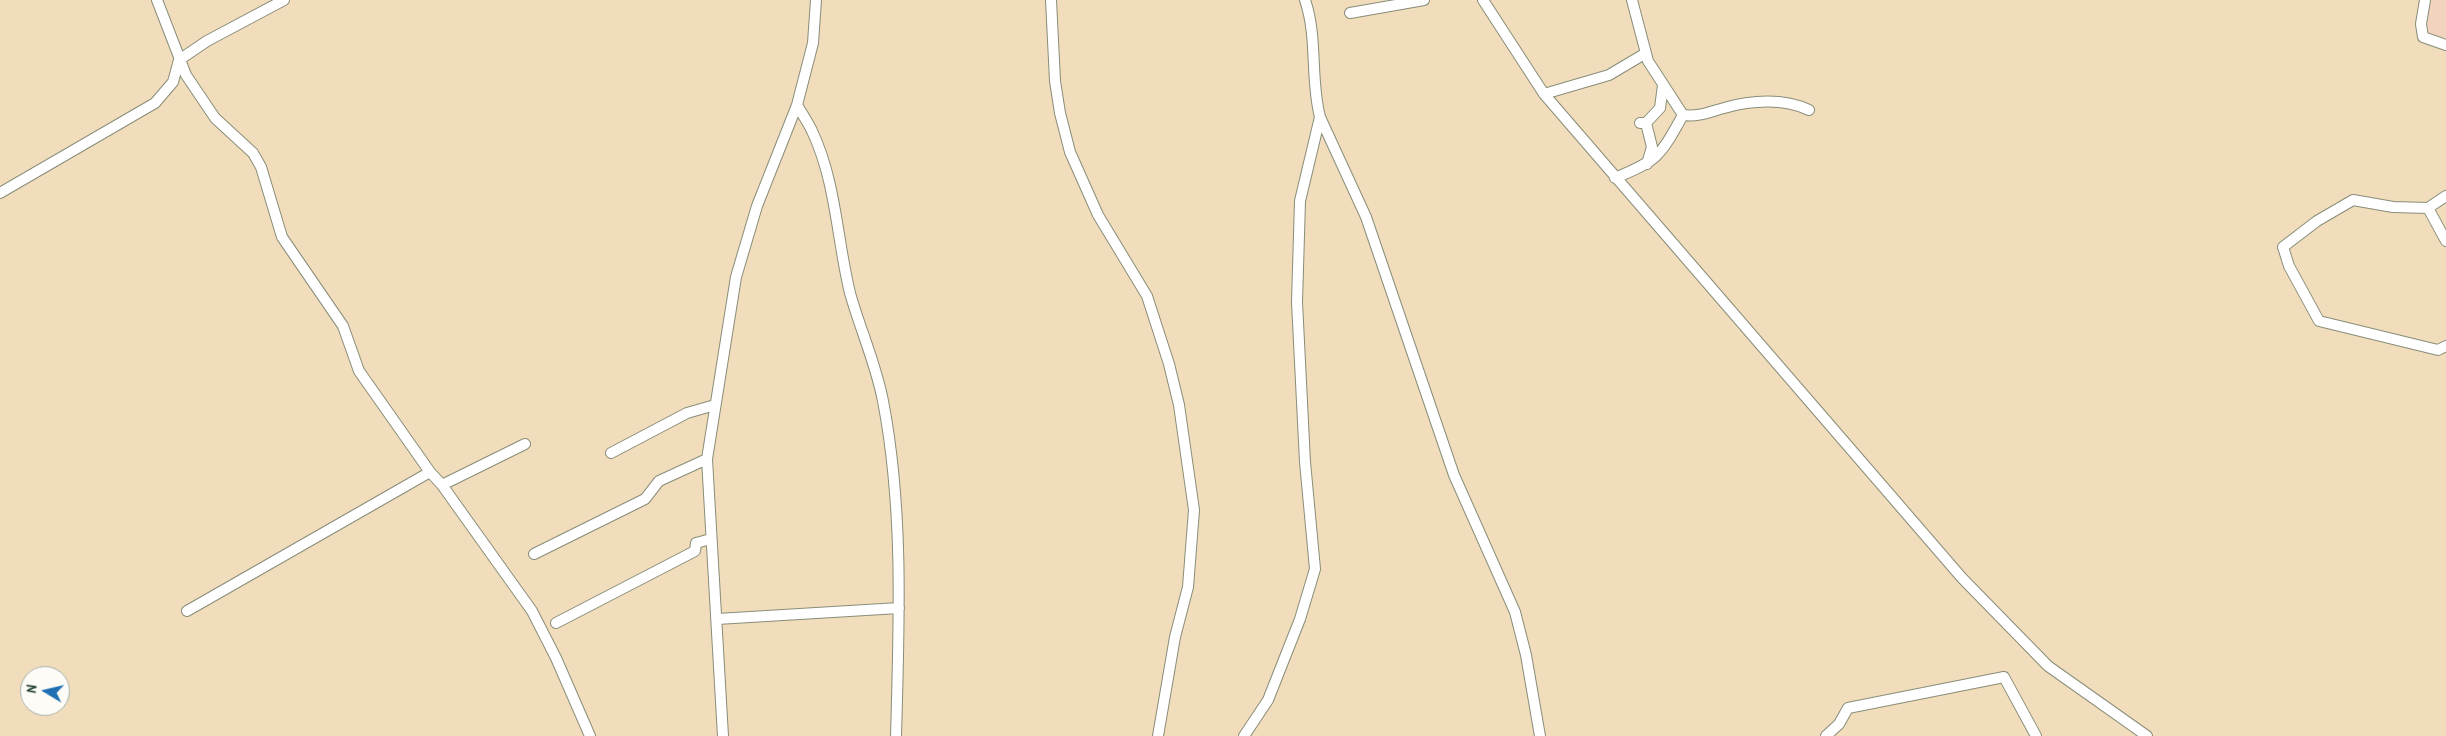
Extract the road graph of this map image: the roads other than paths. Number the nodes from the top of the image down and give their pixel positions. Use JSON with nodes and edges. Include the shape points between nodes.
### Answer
{"nodes":[{"id":1,"x":157,"y":0,"type":"edge"},
{"id":2,"x":284,"y":0,"type":"edge"},
{"id":3,"x":816,"y":0,"type":"edge"},
{"id":4,"x":1052,"y":0,"type":"edge"},
{"id":5,"x":1305,"y":0,"type":"edge"},
{"id":6,"x":1424,"y":0,"type":"edge"},
{"id":7,"x":1483,"y":0,"type":"edge"},
{"id":8,"x":1632,"y":0,"type":"edge"},
{"id":9,"x":2425,"y":0,"type":"edge"},
{"id":10,"x":1350,"y":13,"type":"dead end"},
{"id":11,"x":2446,"y":45,"type":"edge"},
{"id":12,"x":1646,"y":53,"type":"junction"},
{"id":13,"x":179,"y":60,"type":"junction"},
{"id":14,"x":1663,"y":85,"type":"junction"},
{"id":15,"x":1544,"y":94,"type":"junction"},
{"id":16,"x":797,"y":105,"type":"junction"},
{"id":17,"x":1809,"y":110,"type":"dead end"},
{"id":18,"x":1683,"y":115,"type":"junction"},
{"id":19,"x":1320,"y":117,"type":"junction"},
{"id":20,"x":1647,"y":165,"type":"junction"},
{"id":21,"x":1615,"y":178,"type":"junction"},
{"id":22,"x":0,"y":193,"type":"edge"},
{"id":23,"x":2446,"y":196,"type":"edge"},
{"id":24,"x":2428,"y":208,"type":"junction"},
{"id":25,"x":2446,"y":241,"type":"edge"},
{"id":26,"x":2446,"y":346,"type":"edge"},
{"id":27,"x":715,"y":405,"type":"junction"},
{"id":28,"x":525,"y":444,"type":"dead end"},
{"id":29,"x":611,"y":453,"type":"dead end"},
{"id":30,"x":707,"y":459,"type":"junction"},
{"id":31,"x":430,"y":472,"type":"junction"},
{"id":32,"x":442,"y":485,"type":"junction"},
{"id":33,"x":711,"y":539,"type":"junction"},
{"id":34,"x":534,"y":554,"type":"dead end"},
{"id":35,"x":899,"y":608,"type":"junction"},
{"id":36,"x":187,"y":611,"type":"dead end"},
{"id":37,"x":717,"y":618,"type":"junction"},
{"id":38,"x":556,"y":623,"type":"dead end"},
{"id":39,"x":590,"y":736,"type":"edge"},
{"id":40,"x":723,"y":736,"type":"edge"},
{"id":41,"x":896,"y":736,"type":"edge"},
{"id":42,"x":1158,"y":736,"type":"edge"},
{"id":43,"x":1244,"y":736,"type":"edge"},
{"id":44,"x":1540,"y":736,"type":"edge"},
{"id":45,"x":1826,"y":736,"type":"edge"},
{"id":46,"x":2036,"y":736,"type":"edge"},
{"id":47,"x":2147,"y":736,"type":"edge"}],
"edges":[{"from":1,"to":13,"type":"street"},
{"from":2,"to":13,"type":"street","via":[[207,41]]},
{"from":3,"to":16,"type":"street","via":[[813,43]]},
{"from":4,"to":42,"type":"street","via":[[1056,89],[1070,152],[1098,215],[1147,296],[1179,405],[1189,472],[1194,510],[1188,587],[1175,637]]},
{"from":5,"to":19,"type":"street","via":[[1315,51],[1316,101]]},
{"from":6,"to":10,"type":"street"},
{"from":7,"to":15,"type":"street"},
{"from":8,"to":12,"type":"street"},
{"from":9,"to":11,"type":"street","via":[[2421,24],[2423,37]]},
{"from":12,"to":14,"type":"street"},
{"from":12,"to":15,"type":"street","via":[[1609,75]]},
{"from":13,"to":22,"type":"street","via":[[173,82],[155,103]]},
{"from":13,"to":31,"type":"street","via":[[215,118],[253,153],[261,167],[282,237],[343,326],[358,370]]},
{"from":14,"to":18,"type":"street"},
{"from":14,"to":20,"type":"street","via":[[1660,108],[1643,123],[1652,147]]},
{"from":15,"to":21,"type":"street"},
{"from":16,"to":27,"type":"street","via":[[745,241]]},
{"from":16,"to":35,"type":"street","via":[[825,165],[851,294],[883,399],[895,498]]},
{"from":17,"to":18,"type":"street","via":[[1796,103],[1782,101],[1738,105],[1695,116]]},
{"from":18,"to":20,"type":"street","via":[[1662,151]]},
{"from":19,"to":43,"type":"street","via":[[1300,201],[1297,302],[1305,462],[1315,569],[1300,619],[1268,700]]},
{"from":19,"to":44,"type":"street","via":[[1366,217],[1454,475],[1515,612]]},
{"from":20,"to":21,"type":"street"},
{"from":21,"to":47,"type":"street","via":[[1962,578],[2048,666]]},
{"from":23,"to":24,"type":"street"},
{"from":24,"to":25,"type":"street"},
{"from":24,"to":26,"type":"street","via":[[2393,207],[2352,200],[2283,247],[2289,266],[2319,321],[2438,350]]},
{"from":27,"to":29,"type":"street","via":[[687,414]]},
{"from":27,"to":30,"type":"street"},
{"from":28,"to":32,"type":"street"},
{"from":30,"to":33,"type":"street"},
{"from":30,"to":34,"type":"street","via":[[659,481],[645,499]]},
{"from":31,"to":32,"type":"street"},
{"from":31,"to":36,"type":"street"},
{"from":32,"to":39,"type":"street","via":[[532,612]]},
{"from":33,"to":37,"type":"street"},
{"from":33,"to":38,"type":"street","via":[[696,543],[695,551]]},
{"from":35,"to":37,"type":"street"},
{"from":35,"to":41,"type":"street"},
{"from":37,"to":40,"type":"street"},
{"from":45,"to":46,"type":"street","via":[[1839,724],[1848,708],[2004,677]]}]}
